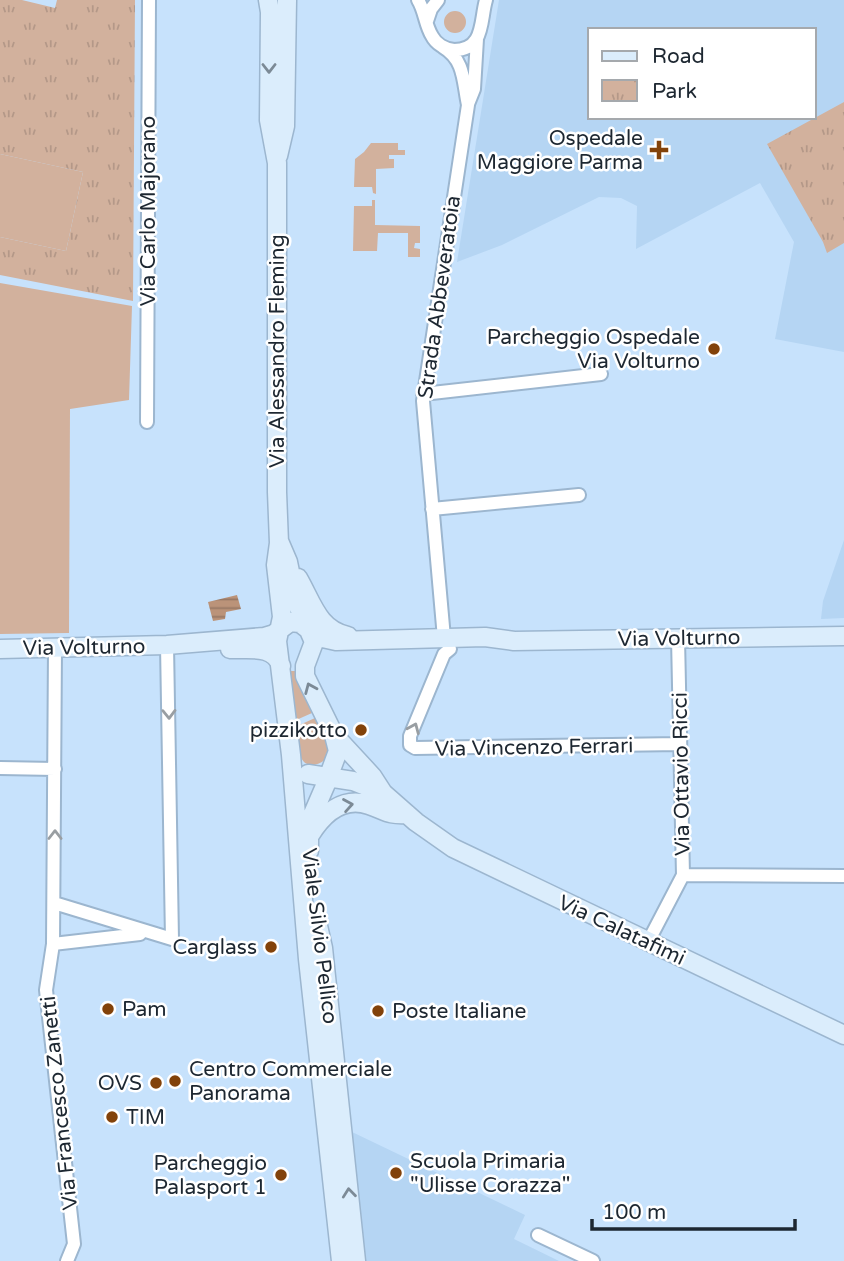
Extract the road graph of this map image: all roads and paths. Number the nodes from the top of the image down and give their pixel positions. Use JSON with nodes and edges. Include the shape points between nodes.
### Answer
{"nodes":[{"id":1,"x":149,"y":0,"type":"edge"},
{"id":2,"x":268,"y":0,"type":"edge"},
{"id":3,"x":288,"y":0,"type":"edge"},
{"id":4,"x":418,"y":0,"type":"edge"},
{"id":5,"x":438,"y":0,"type":"edge"},
{"id":6,"x":473,"y":0,"type":"edge"},
{"id":7,"x":486,"y":0,"type":"edge"},
{"id":8,"x":483,"y":19,"type":"junction"},
{"id":9,"x":427,"y":25,"type":"junction"},
{"id":10,"x":477,"y":39,"type":"junction"},
{"id":11,"x":443,"y":47,"type":"junction"},
{"id":12,"x":468,"y":105,"type":"junction"},
{"id":13,"x":277,"y":163,"type":"junction"},
{"id":14,"x":601,"y":374,"type":"dead end"},
{"id":15,"x":423,"y":394,"type":"junction"},
{"id":16,"x":148,"y":422,"type":"dead end"},
{"id":17,"x":579,"y":495,"type":"dead end"},
{"id":18,"x":432,"y":509,"type":"junction"},
{"id":19,"x":279,"y":539,"type":"junction"},
{"id":20,"x":288,"y":562,"type":"junction"},
{"id":21,"x":279,"y":630,"type":"junction"},
{"id":22,"x":309,"y":630,"type":"junction"},
{"id":23,"x":844,"y":636,"type":"edge"},
{"id":24,"x":678,"y":638,"type":"junction"},
{"id":25,"x":404,"y":640,"type":"junction"},
{"id":26,"x":447,"y":644,"type":"junction"},
{"id":27,"x":167,"y":645,"type":"junction"},
{"id":28,"x":55,"y":648,"type":"junction"},
{"id":29,"x":0,"y":649,"type":"edge"},
{"id":30,"x":307,"y":660,"type":"junction"},
{"id":31,"x":281,"y":667,"type":"junction"},
{"id":32,"x":332,"y":731,"type":"junction"},
{"id":33,"x":680,"y":744,"type":"junction"},
{"id":34,"x":291,"y":755,"type":"junction"},
{"id":35,"x":336,"y":760,"type":"junction"},
{"id":36,"x":0,"y":768,"type":"edge"},
{"id":37,"x":55,"y":769,"type":"junction"},
{"id":38,"x":308,"y":774,"type":"junction"},
{"id":39,"x":329,"y":778,"type":"junction"},
{"id":40,"x":383,"y":793,"type":"junction"},
{"id":41,"x":407,"y":814,"type":"junction"},
{"id":42,"x":308,"y":845,"type":"junction"},
{"id":43,"x":683,"y":875,"type":"junction"},
{"id":44,"x":844,"y":876,"type":"edge"},
{"id":45,"x":54,"y":903,"type":"junction"},
{"id":46,"x":146,"y":933,"type":"junction"},
{"id":47,"x":648,"y":942,"type":"junction"},
{"id":48,"x":53,"y":944,"type":"junction"},
{"id":49,"x":844,"y":1035,"type":"edge"},
{"id":50,"x":538,"y":1235,"type":"dead end"},
{"id":51,"x":67,"y":1261,"type":"edge"},
{"id":52,"x":341,"y":1261,"type":"edge"},
{"id":53,"x":356,"y":1261,"type":"edge"},
{"id":54,"x":593,"y":1261,"type":"edge"}],
"edges":[{"from":1,"to":16,"type":"street","name":"Via Carlo Majorano"},
{"from":2,"to":13,"type":"main road","name":"Via Alessandro Fleming","one_way":true,"via":[[269,120]]},
{"from":3,"to":13,"type":"main road","name":"Via Alessandro Fleming","via":[[285,126]]},
{"from":4,"to":9,"type":"street","name":"Strada Abbeveratoia"},
{"from":5,"to":9,"type":"street","via":[[430,9]]},
{"from":6,"to":8,"type":"street"},
{"from":7,"to":8,"type":"street"},
{"from":8,"to":10,"type":"street"},
{"from":9,"to":11,"type":"street","name":"Strada Abbeveratoia","via":[[432,38]]},
{"from":10,"to":11,"type":"street","via":[[462,49]]},
{"from":10,"to":12,"type":"street","via":[[474,89]]},
{"from":11,"to":12,"type":"street","name":"Strada Abbeveratoia","via":[[460,65]]},
{"from":12,"to":15,"type":"street","name":"Strada Abbeveratoia"},
{"from":13,"to":19,"type":"main road","name":"Via Alessandro Fleming"},
{"from":14,"to":15,"type":"street"},
{"from":15,"to":18,"type":"street","name":"Strada Abbeveratoia"},
{"from":17,"to":18,"type":"street"},
{"from":18,"to":26,"type":"street","name":"Strada Abbeveratoia"},
{"from":19,"to":20,"type":"main road","name":"Via Alessandro Fleming"},
{"from":19,"to":21,"type":"main road","name":"Via Alessandro Fleming"},
{"from":20,"to":22,"type":"main road","name":"Via Alessandro Fleming","via":[[296,601]]},
{"from":20,"to":25,"type":"main road","via":[[328,628],[347,636]]},
{"from":21,"to":22,"type":"main road","via":[[290,622]]},
{"from":21,"to":27,"type":"main road","name":"Via Volturno","via":[[264,637]]},
{"from":21,"to":31,"type":"main road","name":"Viale Silvio Pellico"},
{"from":22,"to":25,"type":"main road","name":"Via Volturno","via":[[336,641]]},
{"from":22,"to":30,"type":"main road","name":"Via Calatafimi","via":[[314,644]]},
{"from":23,"to":24,"type":"main road","name":"Via Volturno"},
{"from":24,"to":26,"type":"main road","name":"Via Volturno","via":[[514,641],[489,637]]},
{"from":24,"to":33,"type":"street","name":"Via Ottavio Ricci"},
{"from":25,"to":26,"type":"main road","name":"Via Volturno"},
{"from":26,"to":30,"type":"main road","name":"Via Volturno","via":[[328,651]]},
{"from":33,"to":26,"type":"street","name":"Via Vincenzo Ferrari","one_way":true,"via":[[415,748],[410,736]]},
{"from":27,"to":28,"type":"main road","name":"Via Volturno"},
{"from":27,"to":31,"type":"main road","name":"Via Volturno","via":[[267,651],[277,656]]},
{"from":27,"to":46,"type":"street","one_way":true,"via":[[172,939]]},
{"from":28,"to":29,"type":"main road","name":"Via Volturno"},
{"from":28,"to":37,"type":"street","name":"Via Francesco Zanetti"},
{"from":32,"to":30,"type":"main road","name":"Via Calatafimi","one_way":true,"via":[[306,680]]},
{"from":31,"to":34,"type":"main road","name":"Viale Silvio Pellico"},
{"from":32,"to":35,"type":"main road","name":"Via Calatafimi"},
{"from":32,"to":40,"type":"main road","name":"Via Calatafimi"},
{"from":33,"to":43,"type":"street","name":"Via Ottavio Ricci"},
{"from":34,"to":38,"type":"main road","via":[[298,769]]},
{"from":34,"to":52,"type":"main road","name":"Viale Silvio Pellico"},
{"from":35,"to":38,"type":"main road","via":[[325,771]]},
{"from":35,"to":39,"type":"main road","name":"Viale Silvio Pellico"},
{"from":36,"to":37,"type":"street"},
{"from":45,"to":37,"type":"street","name":"Via Francesco Zanetti","one_way":true},
{"from":38,"to":39,"type":"main road","name":"Via Calatafimi"},
{"from":39,"to":40,"type":"main road","name":"Via Calatafimi","via":[[353,780]]},
{"from":39,"to":42,"type":"main road","name":"Viale Silvio Pellico","via":[[309,823]]},
{"from":40,"to":41,"type":"main road","name":"Via Calatafimi"},
{"from":42,"to":41,"type":"main road","name":"Via Calatafimi","one_way":true,"via":[[320,822],[344,804],[358,802],[389,814]]},
{"from":41,"to":47,"type":"main road","name":"Via Calatafimi","via":[[464,854]]},
{"from":53,"to":42,"type":"main road","name":"Viale Silvio Pellico","one_way":true},
{"from":43,"to":44,"type":"street"},
{"from":43,"to":47,"type":"street","name":"Via Ottavio Ricci"},
{"from":45,"to":46,"type":"street"},
{"from":45,"to":48,"type":"street","name":"Via Francesco Zanetti"},
{"from":46,"to":48,"type":"street"},
{"from":47,"to":49,"type":"main road","name":"Via Calatafimi"},
{"from":48,"to":51,"type":"street","name":"Via Francesco Zanetti","via":[[46,990],[74,1244]]},
{"from":50,"to":54,"type":"street"}]}
